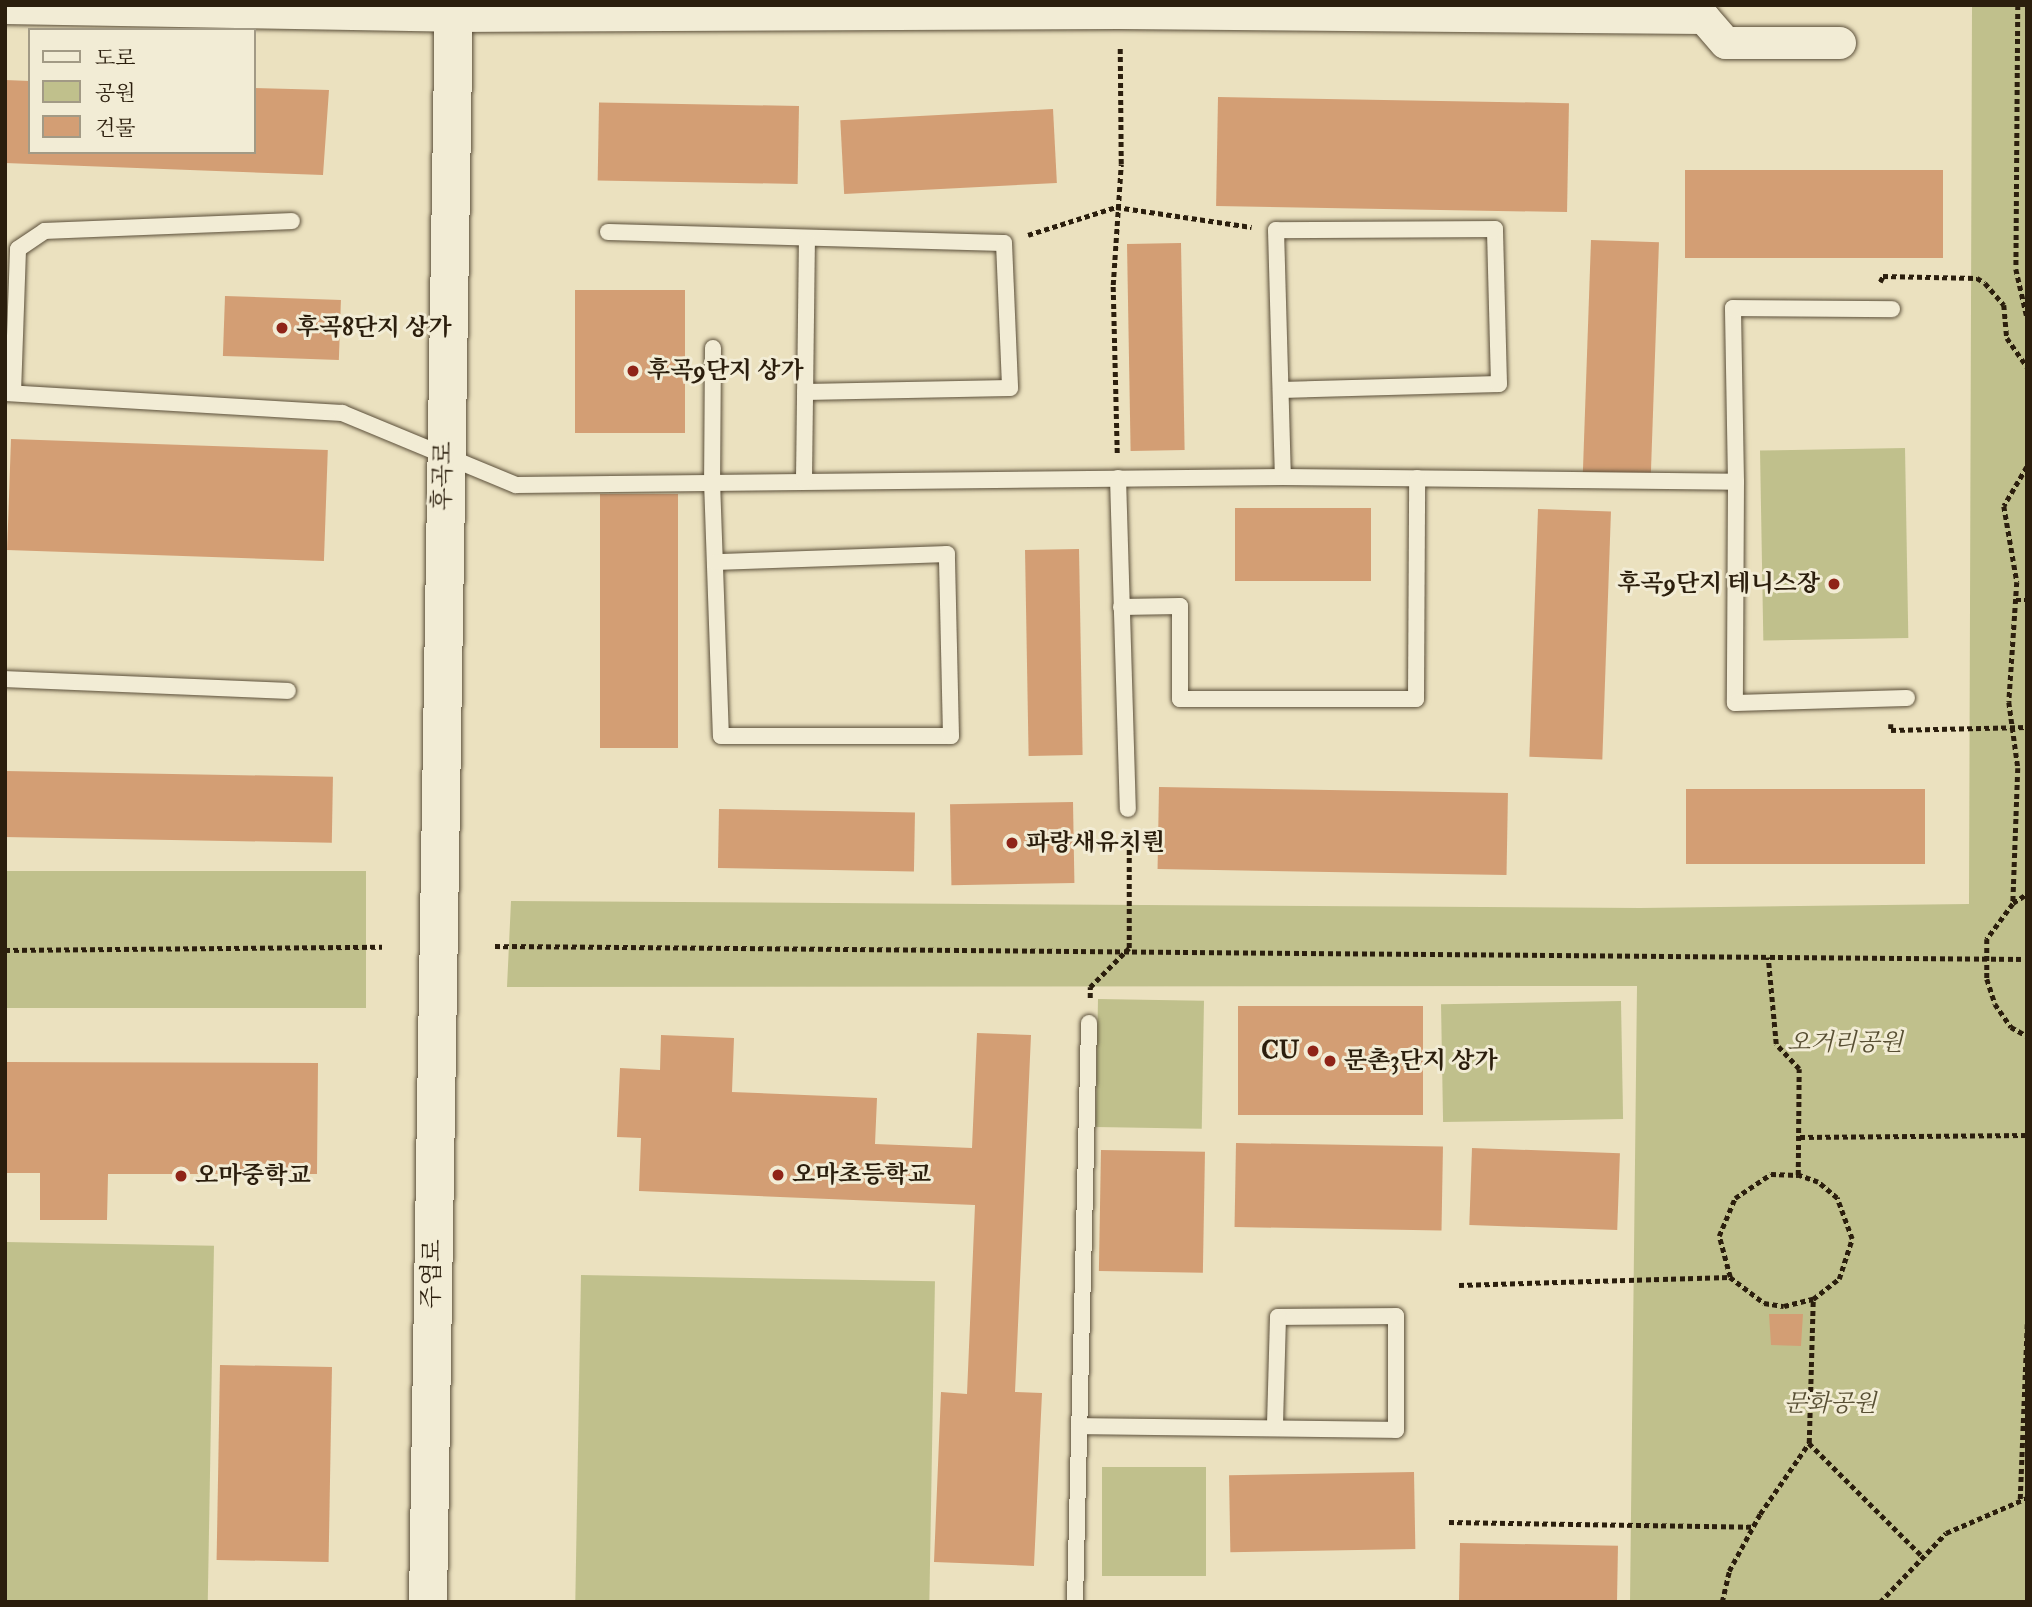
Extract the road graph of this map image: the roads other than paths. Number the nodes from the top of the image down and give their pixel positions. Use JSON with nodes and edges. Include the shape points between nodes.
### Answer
{"nodes":[{"id":1,"x":5,"y":8,"type":"edge"},
{"id":2,"x":1119,"y":9,"type":"edge"},
{"id":3,"x":454,"y":11,"type":"edge"},
{"id":4,"x":1704,"y":12,"type":"edge"},
{"id":5,"x":1840,"y":43,"type":"dead end"},
{"id":6,"x":292,"y":222,"type":"dead end"},
{"id":7,"x":608,"y":232,"type":"dead end"},
{"id":8,"x":807,"y":242,"type":"junction"},
{"id":9,"x":1885,"y":308,"type":"road end"},
{"id":10,"x":713,"y":348,"type":"dead end"},
{"id":11,"x":1281,"y":390,"type":"junction"},
{"id":12,"x":805,"y":392,"type":"junction"},
{"id":13,"x":9,"y":393,"type":"edge"},
{"id":14,"x":443,"y":454,"type":"junction"},
{"id":15,"x":1283,"y":477,"type":"junction"},
{"id":16,"x":1118,"y":478,"type":"junction"},
{"id":17,"x":1417,"y":478,"type":"junction"},
{"id":18,"x":804,"y":480,"type":"junction"},
{"id":19,"x":712,"y":481,"type":"junction"},
{"id":20,"x":1736,"y":482,"type":"junction"},
{"id":21,"x":715,"y":562,"type":"junction"},
{"id":22,"x":1121,"y":607,"type":"junction"},
{"id":23,"x":5,"y":679,"type":"edge"},
{"id":24,"x":288,"y":691,"type":"dead end"},
{"id":25,"x":1900,"y":698,"type":"road end"},
{"id":26,"x":1128,"y":809,"type":"road end"},
{"id":27,"x":438,"y":947,"type":"joint"},
{"id":28,"x":1089,"y":1023,"type":"road end"},
{"id":29,"x":1079,"y":1426,"type":"junction"},
{"id":30,"x":1275,"y":1427,"type":"junction"},
{"id":31,"x":428,"y":1602,"type":"edge"},
{"id":32,"x":1074,"y":1602,"type":"edge"}],
"edges":[{"from":1,"to":3,"type":"street"},
{"from":2,"to":3,"type":"street"},
{"from":2,"to":4,"type":"street"},
{"from":3,"to":14,"type":"street","name":"후곡로"},
{"from":4,"to":5,"type":"street","via":[[1726,43]]},
{"from":6,"to":13,"type":"lane","via":[[46,231],[18,249]]},
{"from":7,"to":8,"type":"lane"},
{"from":8,"to":12,"type":"lane"},
{"from":8,"to":12,"type":"lane","via":[[1004,243],[1010,388]]},
{"from":9,"to":20,"type":"lane","via":[[1733,308]]},
{"from":10,"to":19,"type":"lane"},
{"from":11,"to":11,"type":"lane","via":[[1499,384],[1494,229],[1276,230]]},
{"from":11,"to":15,"type":"lane"},
{"from":12,"to":18,"type":"lane"},
{"from":13,"to":14,"type":"lane","via":[[342,413]]},
{"from":14,"to":19,"type":"lane","via":[[516,485]]},
{"from":14,"to":27,"type":"street","name":"후곡로"},
{"from":15,"to":16,"type":"lane"},
{"from":15,"to":17,"type":"lane"},
{"from":16,"to":18,"type":"lane"},
{"from":16,"to":22,"type":"lane"},
{"from":17,"to":20,"type":"lane"},
{"from":17,"to":22,"type":"lane","via":[[1416,699],[1180,699],[1180,607]]},
{"from":18,"to":19,"type":"lane"},
{"from":19,"to":21,"type":"lane"},
{"from":20,"to":25,"type":"lane","via":[[1735,703]]},
{"from":21,"to":21,"type":"lane","via":[[721,736],[951,736],[947,554]]},
{"from":22,"to":26,"type":"lane"},
{"from":23,"to":24,"type":"lane"},
{"from":27,"to":31,"type":"street","name":"주엽로"},
{"from":28,"to":29,"type":"lane"},
{"from":29,"to":30,"type":"lane"},
{"from":29,"to":32,"type":"lane"},
{"from":30,"to":30,"type":"lane","via":[[1396,1430],[1396,1316],[1278,1317]]}]}
